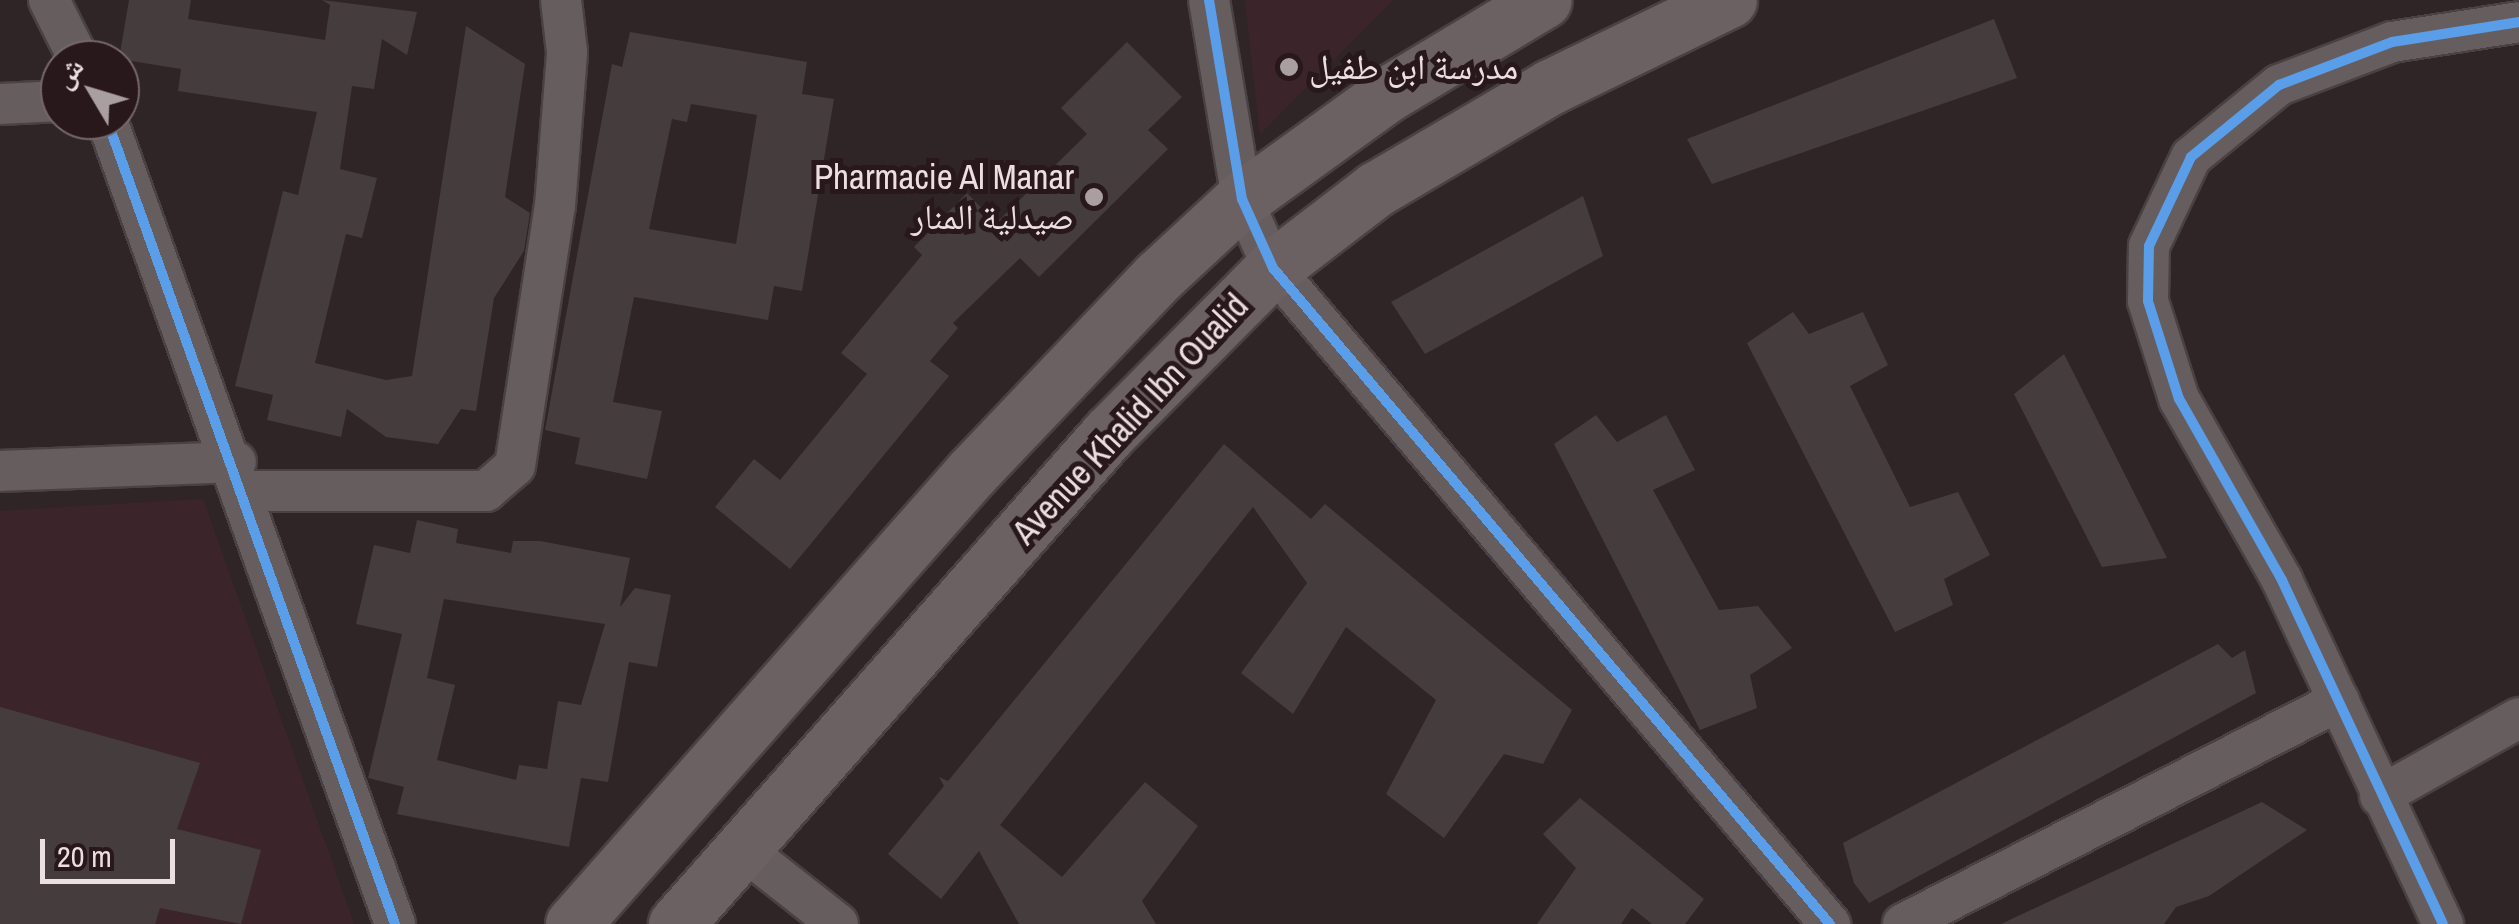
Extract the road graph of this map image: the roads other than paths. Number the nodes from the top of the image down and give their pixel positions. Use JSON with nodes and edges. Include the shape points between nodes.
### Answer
{"nodes":[{"id":1,"x":49,"y":0,"type":"edge"},
{"id":2,"x":560,"y":0,"type":"edge"},
{"id":3,"x":1209,"y":0,"type":"edge"},
{"id":4,"x":1544,"y":0,"type":"edge"},
{"id":5,"x":1729,"y":0,"type":"edge"},
{"id":6,"x":2519,"y":22,"type":"edge"},
{"id":7,"x":69,"y":40,"type":"edge"},
{"id":8,"x":40,"y":103,"type":"edge"},
{"id":9,"x":0,"y":104,"type":"edge"},
{"id":10,"x":115,"y":140,"type":"edge"},
{"id":11,"x":1242,"y":198,"type":"junction"},
{"id":12,"x":1273,"y":268,"type":"junction"},
{"id":13,"x":0,"y":471,"type":"edge"},
{"id":14,"x":241,"y":476,"type":"junction"},
{"id":15,"x":2339,"y":702,"type":"junction"},
{"id":16,"x":2519,"y":718,"type":"edge"},
{"id":17,"x":2380,"y":796,"type":"junction"},
{"id":18,"x":745,"y":851,"type":"junction"},
{"id":19,"x":395,"y":924,"type":"edge"},
{"id":20,"x":573,"y":924,"type":"edge"},
{"id":21,"x":676,"y":924,"type":"edge"},
{"id":22,"x":838,"y":924,"type":"edge"},
{"id":23,"x":1830,"y":924,"type":"edge"},
{"id":24,"x":1903,"y":924,"type":"edge"},
{"id":25,"x":2443,"y":924,"type":"edge"}],
"edges":[{"from":1,"to":7,"type":"street"},
{"from":2,"to":14,"type":"street","via":[[567,52],[555,206],[515,466],[486,491]]},
{"from":3,"to":11,"type":"street"},
{"from":4,"to":11,"type":"main road","via":[[1386,96]]},
{"from":5,"to":12,"type":"main road","name":"Avenue Khalid Ibn Oualid","via":[[1550,87],[1376,190]]},
{"from":6,"to":15,"type":"street","via":[[2392,42],[2279,85],[2191,157],[2148,246],[2148,301],[2178,399]]},
{"from":8,"to":9,"type":"street"},
{"from":10,"to":14,"type":"street"},
{"from":11,"to":12,"type":"street"},
{"from":11,"to":20,"type":"main road","via":[[973,471]]},
{"from":12,"to":18,"type":"main road","name":"Avenue Khalid Ibn Oualid","via":[[1108,433]]},
{"from":12,"to":23,"type":"street"},
{"from":13,"to":14,"type":"street"},
{"from":14,"to":19,"type":"street"},
{"from":15,"to":17,"type":"street"},
{"from":15,"to":24,"type":"street"},
{"from":16,"to":17,"type":"street"},
{"from":17,"to":25,"type":"street"},
{"from":18,"to":21,"type":"main road","name":"Avenue Khalid Ibn Oualid"},
{"from":18,"to":22,"type":"street"}]}
